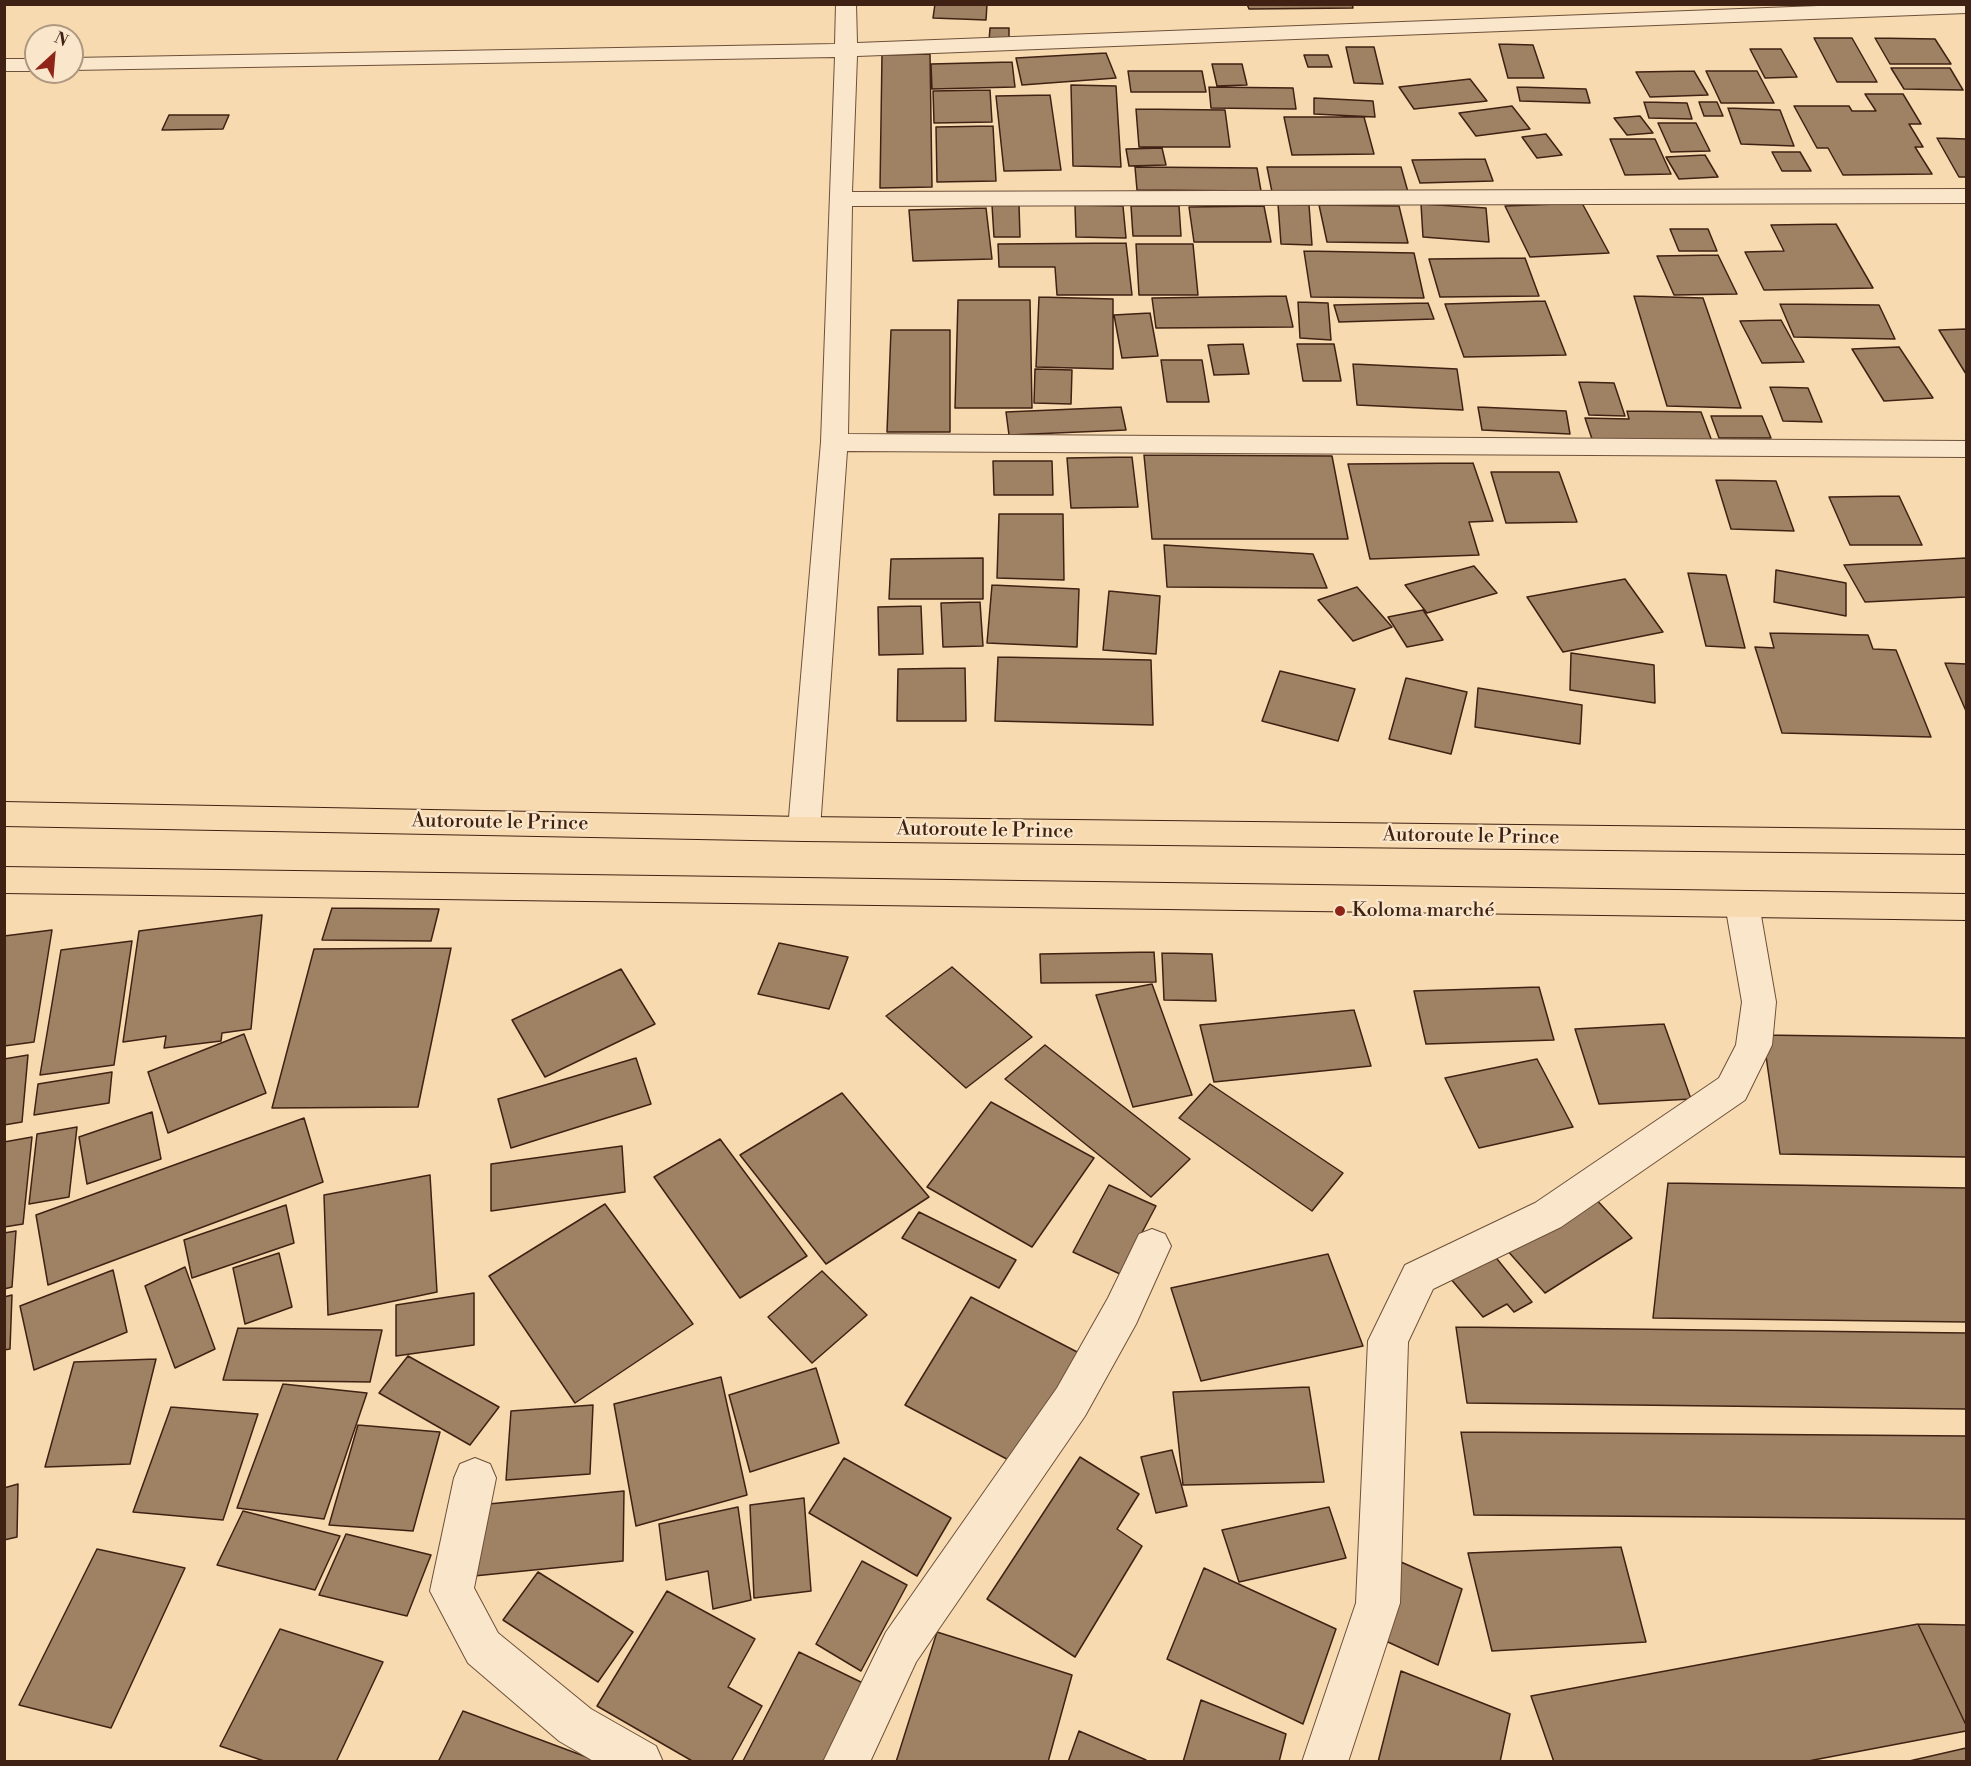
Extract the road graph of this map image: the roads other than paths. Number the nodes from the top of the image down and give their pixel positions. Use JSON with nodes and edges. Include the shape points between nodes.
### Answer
{"nodes":[{"id":1,"x":846,"y":4,"type":"edge"},
{"id":2,"x":1966,"y":7,"type":"edge"},
{"id":3,"x":845,"y":50,"type":"junction"},
{"id":4,"x":84,"y":64,"type":"edge"},
{"id":5,"x":24,"y":65,"type":"edge"},
{"id":6,"x":4,"y":66,"type":"edge"},
{"id":7,"x":1966,"y":196,"type":"edge"},
{"id":8,"x":840,"y":199,"type":"junction"},
{"id":9,"x":834,"y":442,"type":"junction"},
{"id":10,"x":1966,"y":449,"type":"edge"},
{"id":11,"x":4,"y":814,"type":"edge"},
{"id":12,"x":804,"y":829,"type":"junction"},
{"id":13,"x":1966,"y":842,"type":"edge"},
{"id":14,"x":4,"y":880,"type":"edge"},
{"id":15,"x":1742,"y":904,"type":"junction"},
{"id":16,"x":1966,"y":907,"type":"edge"},
{"id":17,"x":1152,"y":1246,"type":"dead end"},
{"id":18,"x":475,"y":1479,"type":"dead end"},
{"id":19,"x":640,"y":1761,"type":"edge"},
{"id":20,"x":846,"y":1761,"type":"edge"},
{"id":21,"x":1325,"y":1761,"type":"edge"}],
"edges":[{"from":1,"to":3,"type":"street"},
{"from":2,"to":3,"type":"street"},
{"from":3,"to":4,"type":"street"},
{"from":3,"to":8,"type":"street"},
{"from":5,"to":6,"type":"street"},
{"from":7,"to":8,"type":"street"},
{"from":8,"to":9,"type":"street"},
{"from":9,"to":10,"type":"street"},
{"from":9,"to":12,"type":"street"},
{"from":11,"to":12,"type":"main road","name":"Autoroute le Prince"},
{"from":12,"to":13,"type":"main road","name":"Autoroute le Prince"},
{"from":14,"to":15,"type":"main road"},
{"from":15,"to":16,"type":"main road"},
{"from":15,"to":21,"type":"street","via":[[1759,1002],[1754,1045],[1732,1089],[1548,1215],[1419,1277],[1388,1341],[1378,1603]]},
{"from":17,"to":20,"type":"street","via":[[1122,1311],[1071,1402],[901,1647]]},
{"from":18,"to":19,"type":"street","via":[[452,1591],[483,1648],[575,1725]]}]}
